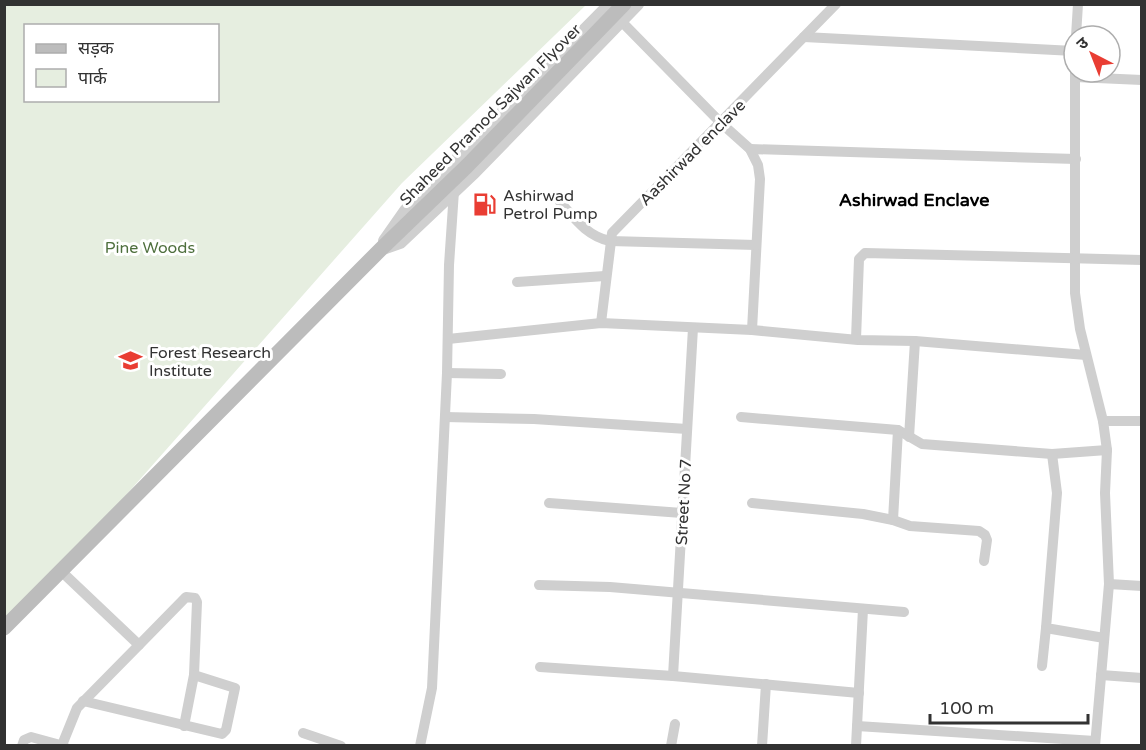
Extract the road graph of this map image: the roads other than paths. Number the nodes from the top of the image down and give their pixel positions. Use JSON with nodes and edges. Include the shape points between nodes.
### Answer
{"nodes":[{"id":1,"x":611,"y":4,"type":"edge"},
{"id":2,"x":624,"y":4,"type":"edge"},
{"id":3,"x":637,"y":4,"type":"edge"},
{"id":4,"x":836,"y":4,"type":"edge"},
{"id":5,"x":1078,"y":4,"type":"edge"},
{"id":6,"x":621,"y":21,"type":"junction"},
{"id":7,"x":1077,"y":24,"type":"edge"},
{"id":8,"x":804,"y":37,"type":"junction"},
{"id":9,"x":1062,"y":50,"type":"edge"},
{"id":10,"x":1122,"y":79,"type":"edge"},
{"id":11,"x":1142,"y":80,"type":"edge"},
{"id":12,"x":1075,"y":84,"type":"edge"},
{"id":13,"x":721,"y":123,"type":"junction"},
{"id":14,"x":750,"y":149,"type":"junction"},
{"id":15,"x":1076,"y":159,"type":"junction"},
{"id":16,"x":454,"y":191,"type":"junction"},
{"id":17,"x":560,"y":202,"type":"dead end"},
{"id":18,"x":610,"y":241,"type":"junction"},
{"id":19,"x":756,"y":245,"type":"junction"},
{"id":20,"x":381,"y":249,"type":"junction"},
{"id":21,"x":1074,"y":257,"type":"junction"},
{"id":22,"x":1142,"y":260,"type":"edge"},
{"id":23,"x":605,"y":276,"type":"junction"},
{"id":24,"x":518,"y":282,"type":"dead end"},
{"id":25,"x":601,"y":324,"type":"junction"},
{"id":26,"x":693,"y":327,"type":"junction"},
{"id":27,"x":752,"y":330,"type":"junction"},
{"id":28,"x":448,"y":339,"type":"junction"},
{"id":29,"x":856,"y":339,"type":"junction"},
{"id":30,"x":915,"y":340,"type":"junction"},
{"id":31,"x":1086,"y":355,"type":"junction"},
{"id":32,"x":447,"y":373,"type":"junction"},
{"id":33,"x":501,"y":374,"type":"dead end"},
{"id":34,"x":445,"y":417,"type":"junction"},
{"id":35,"x":741,"y":417,"type":"dead end"},
{"id":36,"x":1103,"y":421,"type":"junction"},
{"id":37,"x":1142,"y":421,"type":"edge"},
{"id":38,"x":687,"y":429,"type":"junction"},
{"id":39,"x":898,"y":430,"type":"junction"},
{"id":40,"x":909,"y":437,"type":"junction"},
{"id":41,"x":1107,"y":450,"type":"junction"},
{"id":42,"x":1052,"y":454,"type":"junction"},
{"id":43,"x":549,"y":503,"type":"dead end"},
{"id":44,"x":752,"y":503,"type":"dead end"},
{"id":45,"x":682,"y":513,"type":"junction"},
{"id":46,"x":893,"y":520,"type":"junction"},
{"id":47,"x":984,"y":561,"type":"dead end"},
{"id":48,"x":62,"y":572,"type":"junction"},
{"id":49,"x":1109,"y":584,"type":"junction"},
{"id":50,"x":539,"y":585,"type":"dead end"},
{"id":51,"x":1142,"y":586,"type":"edge"},
{"id":52,"x":678,"y":594,"type":"junction"},
{"id":53,"x":863,"y":609,"type":"junction"},
{"id":54,"x":904,"y":612,"type":"dead end"},
{"id":55,"x":4,"y":628,"type":"edge"},
{"id":56,"x":1046,"y":628,"type":"junction"},
{"id":57,"x":1104,"y":638,"type":"junction"},
{"id":58,"x":139,"y":645,"type":"junction"},
{"id":59,"x":1042,"y":666,"type":"dead end"},
{"id":60,"x":540,"y":667,"type":"dead end"},
{"id":61,"x":194,"y":675,"type":"junction"},
{"id":62,"x":1101,"y":675,"type":"junction"},
{"id":63,"x":673,"y":676,"type":"junction"},
{"id":64,"x":1142,"y":678,"type":"edge"},
{"id":65,"x":766,"y":684,"type":"junction"},
{"id":66,"x":859,"y":693,"type":"junction"},
{"id":67,"x":83,"y":701,"type":"junction"},
{"id":68,"x":675,"y":724,"type":"dead end"},
{"id":69,"x":184,"y":726,"type":"junction"},
{"id":70,"x":857,"y":726,"type":"junction"},
{"id":71,"x":303,"y":733,"type":"dead end"},
{"id":72,"x":1095,"y":743,"type":"edge"},
{"id":73,"x":63,"y":745,"type":"edge"},
{"id":74,"x":22,"y":746,"type":"edge"},
{"id":75,"x":341,"y":746,"type":"edge"},
{"id":76,"x":420,"y":746,"type":"edge"},
{"id":77,"x":671,"y":746,"type":"edge"},
{"id":78,"x":762,"y":746,"type":"edge"},
{"id":79,"x":856,"y":746,"type":"edge"}],
"edges":[{"from":1,"to":20,"type":"street","via":[[406,211]]},
{"from":2,"to":20,"type":"main road","name":"Shaheed Pramod Sajwan Flyover"},
{"from":3,"to":6,"type":"street"},
{"from":4,"to":8,"type":"street","name":"Aashirwad enclave"},
{"from":5,"to":7,"type":"street"},
{"from":6,"to":13,"type":"street"},
{"from":6,"to":16,"type":"street"},
{"from":8,"to":9,"type":"street"},
{"from":8,"to":13,"type":"street","name":"Aashirwad enclave"},
{"from":10,"to":11,"type":"street"},
{"from":12,"to":15,"type":"street"},
{"from":13,"to":14,"type":"street"},
{"from":13,"to":18,"type":"street","name":"Aashirwad enclave","via":[[617,226]]},
{"from":14,"to":15,"type":"street"},
{"from":14,"to":19,"type":"street","via":[[760,179]]},
{"from":15,"to":21,"type":"street"},
{"from":16,"to":20,"type":"street","via":[[400,242]]},
{"from":16,"to":28,"type":"street"},
{"from":17,"to":18,"type":"street","via":[[588,232]]},
{"from":18,"to":19,"type":"street"},
{"from":18,"to":23,"type":"street","name":"Aashirwad enclave"},
{"from":19,"to":27,"type":"street"},
{"from":20,"to":48,"type":"main road","name":"Shaheed Pramod Sajwan Flyover"},
{"from":21,"to":22,"type":"street"},
{"from":21,"to":29,"type":"street","via":[[865,253],[859,259]]},
{"from":21,"to":31,"type":"street","via":[[1077,309]]},
{"from":23,"to":24,"type":"street"},
{"from":23,"to":25,"type":"street","name":"Aashirwad enclave"},
{"from":25,"to":26,"type":"street"},
{"from":25,"to":28,"type":"street"},
{"from":26,"to":27,"type":"street"},
{"from":26,"to":38,"type":"street","name":"Street No 7"},
{"from":27,"to":29,"type":"street"},
{"from":28,"to":32,"type":"street"},
{"from":29,"to":30,"type":"street"},
{"from":30,"to":31,"type":"street"},
{"from":30,"to":40,"type":"street"},
{"from":31,"to":36,"type":"street"},
{"from":32,"to":33,"type":"street"},
{"from":32,"to":34,"type":"street"},
{"from":34,"to":38,"type":"street"},
{"from":34,"to":76,"type":"street","via":[[432,688]]},
{"from":35,"to":39,"type":"street"},
{"from":36,"to":37,"type":"street"},
{"from":36,"to":41,"type":"street"},
{"from":38,"to":45,"type":"street","name":"Street No 7"},
{"from":39,"to":40,"type":"street"},
{"from":39,"to":46,"type":"street"},
{"from":40,"to":42,"type":"street","via":[[922,444]]},
{"from":41,"to":42,"type":"street"},
{"from":41,"to":49,"type":"street"},
{"from":42,"to":56,"type":"street","via":[[1057,493]]},
{"from":43,"to":45,"type":"street"},
{"from":44,"to":46,"type":"street"},
{"from":45,"to":52,"type":"street","name":"Street No 7"},
{"from":46,"to":47,"type":"street","via":[[910,526],[983,532],[987,540]]},
{"from":48,"to":55,"type":"main road","name":"Shaheed Pramod Sajwan Flyover"},
{"from":48,"to":58,"type":"street"},
{"from":49,"to":51,"type":"street"},
{"from":49,"to":57,"type":"street"},
{"from":50,"to":52,"type":"street"},
{"from":52,"to":53,"type":"street"},
{"from":52,"to":63,"type":"street","name":"Street No 7"},
{"from":53,"to":54,"type":"street"},
{"from":53,"to":66,"type":"street"},
{"from":56,"to":57,"type":"street"},
{"from":56,"to":59,"type":"street"},
{"from":57,"to":62,"type":"street"},
{"from":58,"to":61,"type":"street","via":[[186,597],[195,598]]},
{"from":58,"to":67,"type":"street"},
{"from":60,"to":63,"type":"street"},
{"from":61,"to":69,"type":"street"},
{"from":61,"to":69,"type":"street","via":[[233,686],[236,692],[222,734]]},
{"from":62,"to":64,"type":"street"},
{"from":62,"to":72,"type":"street"},
{"from":63,"to":65,"type":"street"},
{"from":65,"to":66,"type":"street"},
{"from":65,"to":78,"type":"street"},
{"from":66,"to":70,"type":"street"},
{"from":67,"to":69,"type":"street"},
{"from":67,"to":73,"type":"street","via":[[71,720]]},
{"from":68,"to":77,"type":"street"},
{"from":70,"to":72,"type":"street"},
{"from":70,"to":79,"type":"street"},
{"from":71,"to":75,"type":"street"},
{"from":73,"to":74,"type":"street","via":[[31,736]]}]}
